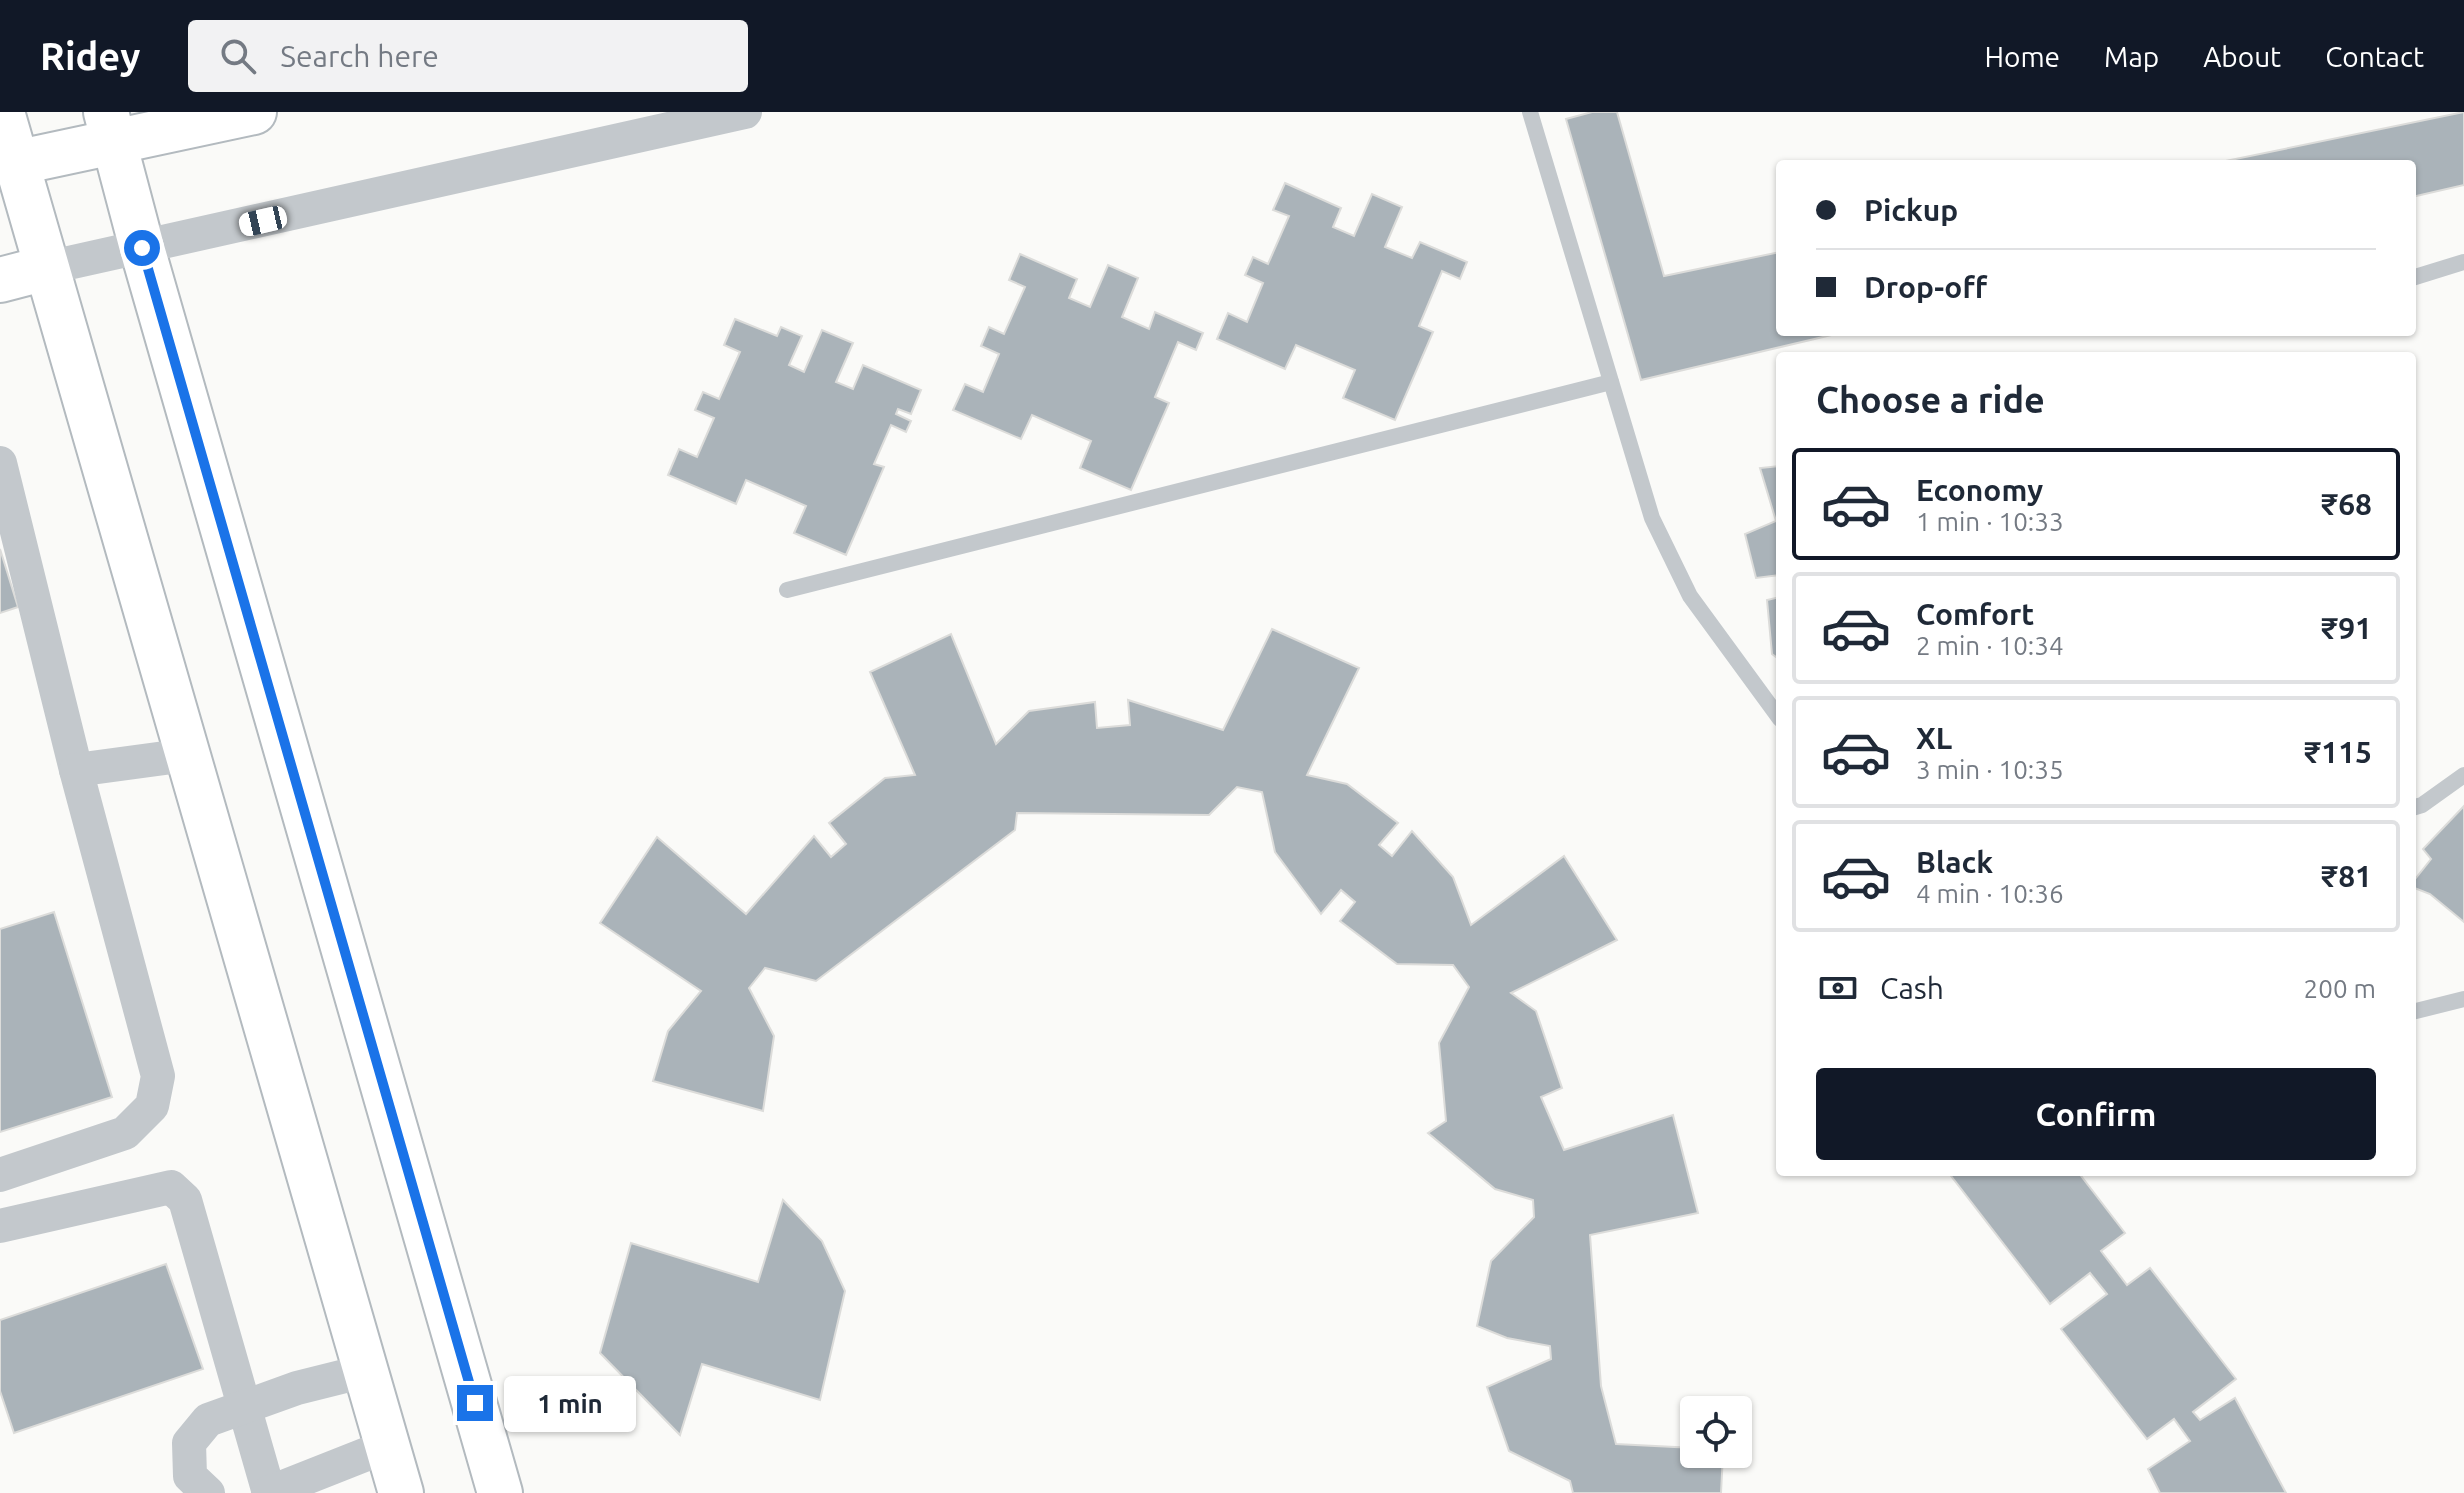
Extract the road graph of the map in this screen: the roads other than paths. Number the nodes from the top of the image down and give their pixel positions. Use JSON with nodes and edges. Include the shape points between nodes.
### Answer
{"nodes":[{"id":1,"x":2,"y":112,"type":"edge"},
{"id":2,"x":254,"y":112,"type":"edge"},
{"id":3,"x":745,"y":112,"type":"edge"},
{"id":4,"x":1530,"y":112,"type":"edge"},
{"id":5,"x":110,"y":128,"type":"edge"},
{"id":6,"x":15,"y":163,"type":"junction"},
{"id":7,"x":142,"y":248,"type":"junction"},
{"id":8,"x":2464,"y":262,"type":"edge"},
{"id":9,"x":46,"y":268,"type":"junction"},
{"id":10,"x":2416,"y":277,"type":"edge"},
{"id":11,"x":0,"y":280,"type":"edge"},
{"id":12,"x":1611,"y":382,"type":"junction"},
{"id":13,"x":0,"y":463,"type":"edge"},
{"id":14,"x":787,"y":590,"type":"dead end"},
{"id":15,"x":1776,"y":714,"type":"edge"},
{"id":16,"x":187,"y":755,"type":"junction"},
{"id":17,"x":76,"y":770,"type":"junction"},
{"id":18,"x":2464,"y":775,"type":"edge"},
{"id":19,"x":2416,"y":807,"type":"edge"},
{"id":20,"x":2464,"y":999,"type":"edge"},
{"id":21,"x":2416,"y":1007,"type":"edge"},
{"id":22,"x":0,"y":1175,"type":"edge"},
{"id":23,"x":0,"y":1226,"type":"edge"},
{"id":24,"x":365,"y":1371,"type":"junction"},
{"id":25,"x":243,"y":1407,"type":"junction"},
{"id":26,"x":387,"y":1446,"type":"junction"},
{"id":27,"x":208,"y":1493,"type":"edge"},
{"id":28,"x":269,"y":1493,"type":"edge"},
{"id":29,"x":401,"y":1493,"type":"edge"},
{"id":30,"x":500,"y":1493,"type":"edge"}],
"edges":[{"from":1,"to":6,"type":"street"},
{"from":2,"to":5,"type":"street"},
{"from":3,"to":7,"type":"street"},
{"from":4,"to":12,"type":"lane"},
{"from":5,"to":6,"type":"street"},
{"from":5,"to":7,"type":"street"},
{"from":6,"to":9,"type":"street"},
{"from":7,"to":9,"type":"street"},
{"from":7,"to":30,"type":"street"},
{"from":8,"to":10,"type":"lane"},
{"from":9,"to":11,"type":"street"},
{"from":9,"to":16,"type":"street"},
{"from":12,"to":14,"type":"lane"},
{"from":12,"to":15,"type":"lane","via":[[1652,518],[1670,559],[1690,596]]},
{"from":13,"to":17,"type":"street"},
{"from":16,"to":17,"type":"street"},
{"from":16,"to":24,"type":"street"},
{"from":17,"to":22,"type":"street","via":[[158,1076],[152,1106],[125,1133]]},
{"from":18,"to":19,"type":"lane"},
{"from":20,"to":21,"type":"lane"},
{"from":23,"to":25,"type":"street","via":[[171,1187],[185,1200]]},
{"from":24,"to":25,"type":"street"},
{"from":24,"to":26,"type":"street"},
{"from":25,"to":27,"type":"street","via":[[208,1420],[189,1443],[190,1476]]},
{"from":25,"to":28,"type":"street"},
{"from":26,"to":28,"type":"street"},
{"from":26,"to":29,"type":"street"}]}
